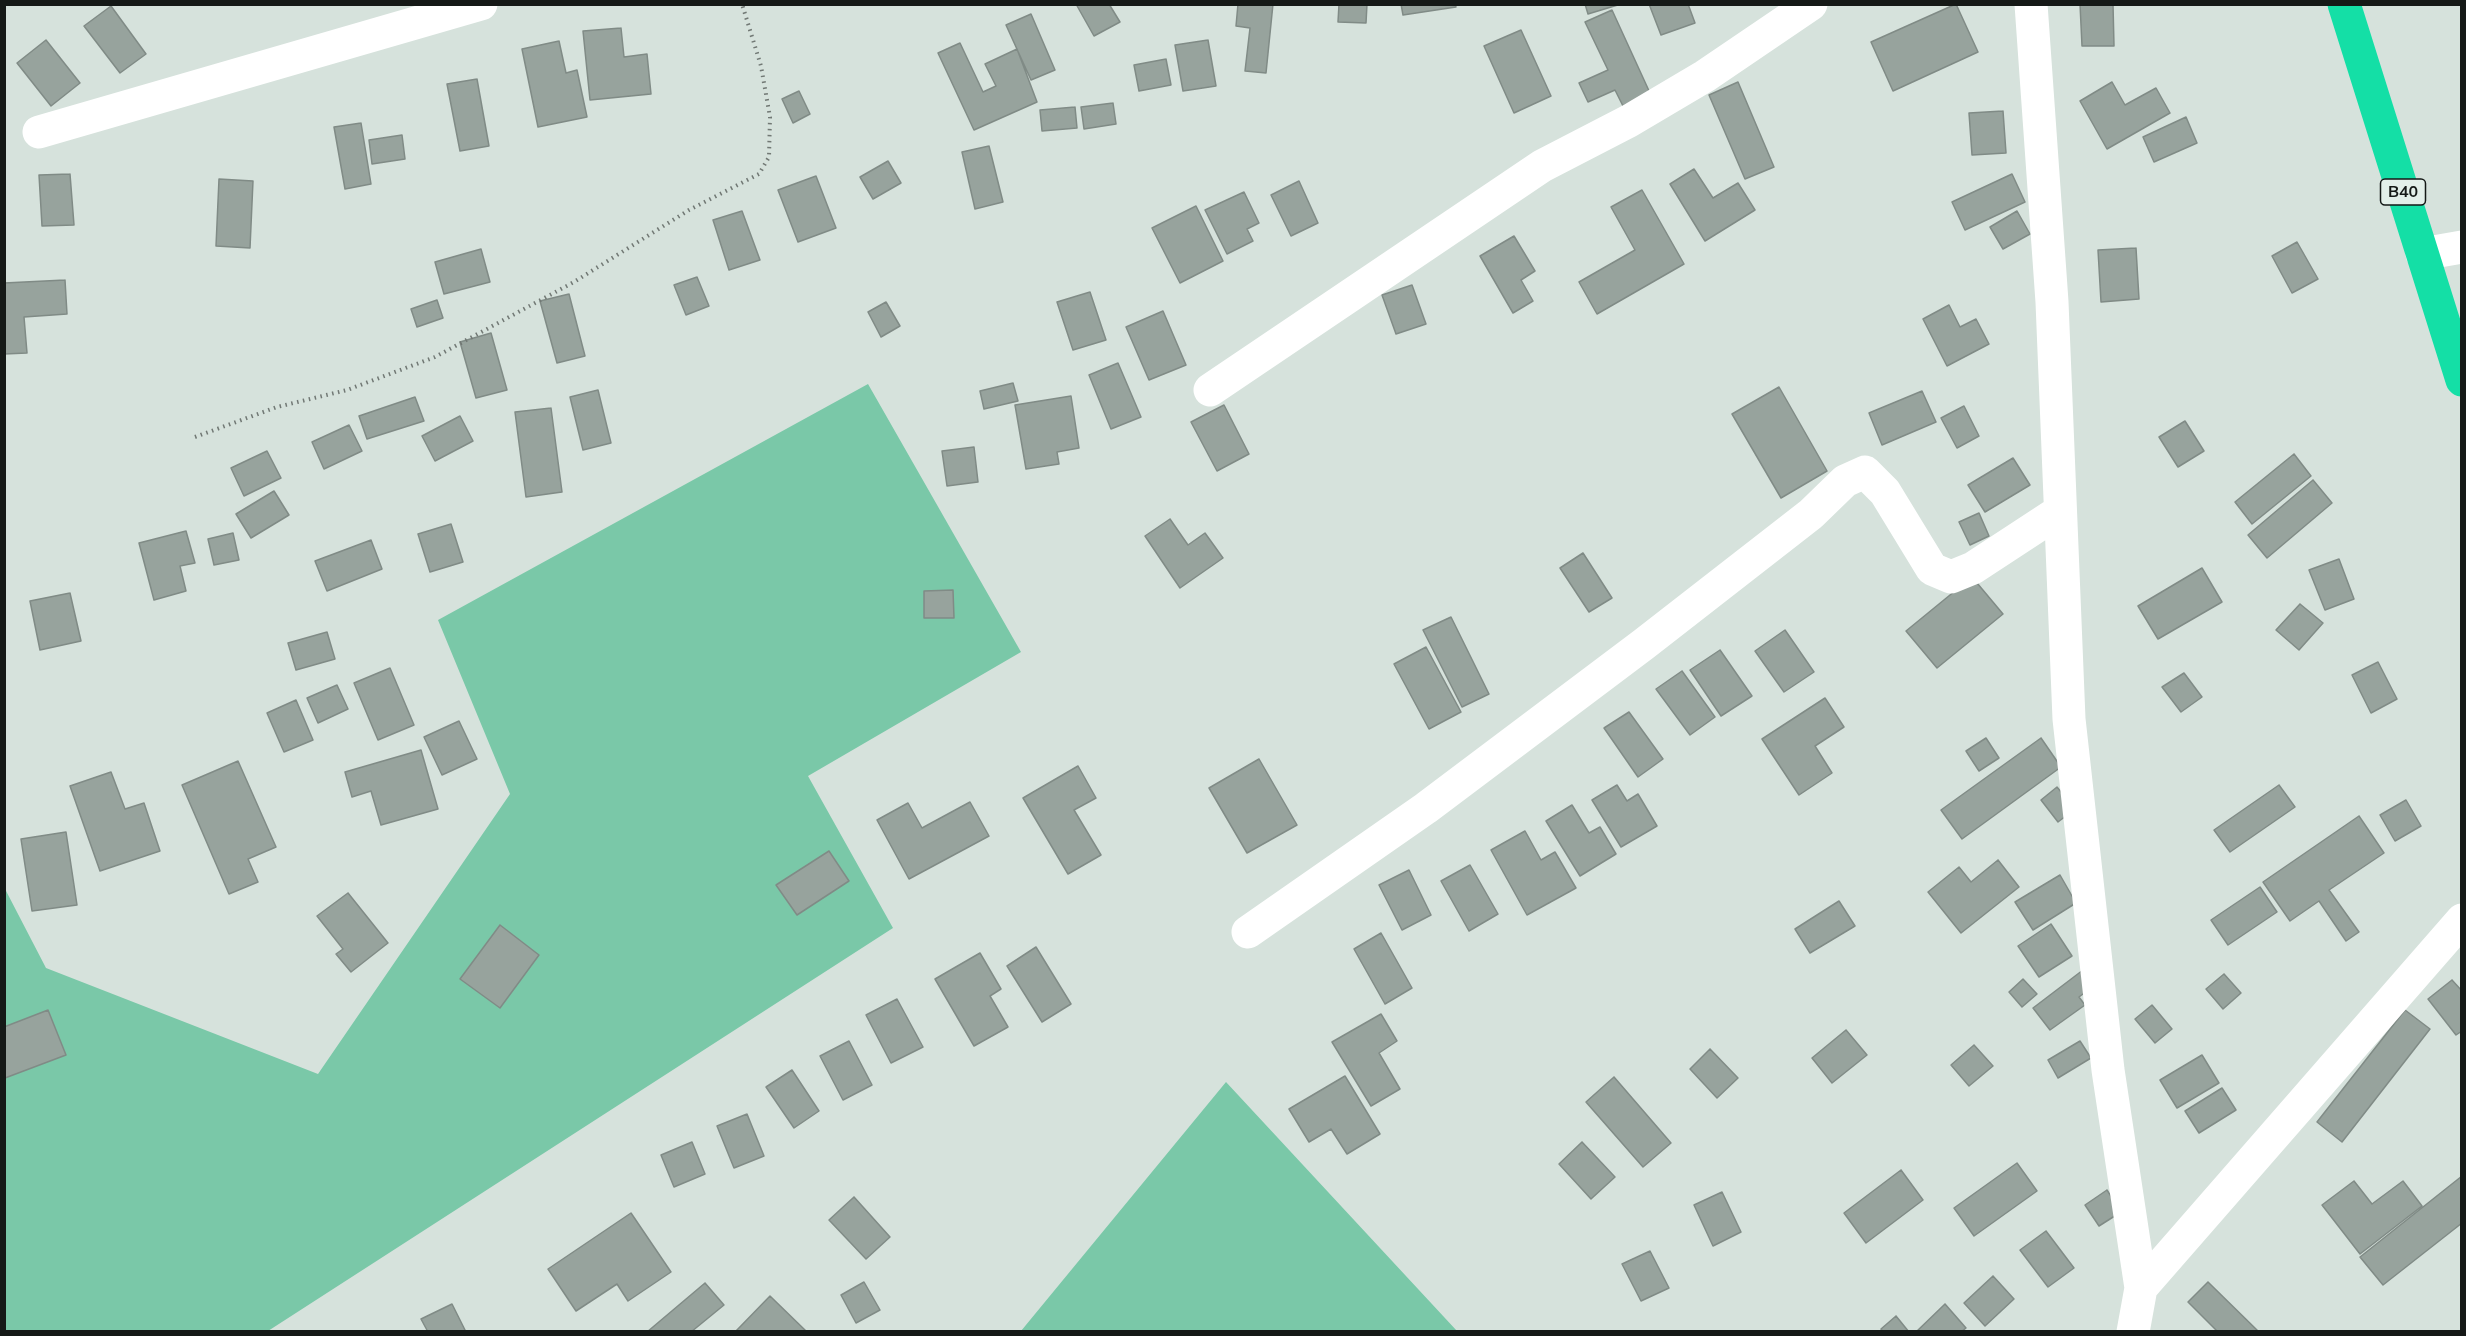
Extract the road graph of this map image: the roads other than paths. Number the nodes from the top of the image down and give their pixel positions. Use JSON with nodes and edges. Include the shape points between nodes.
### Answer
{"nodes":[{"id":1,"x":481,"y":4,"type":"edge"},
{"id":2,"x":1811,"y":4,"type":"edge"},
{"id":3,"x":2031,"y":4,"type":"edge"},
{"id":4,"x":2344,"y":4,"type":"edge"},
{"id":5,"x":39,"y":132,"type":"dead end"},
{"id":6,"x":2462,"y":248,"type":"edge"},
{"id":7,"x":2422,"y":254,"type":"junction"},
{"id":8,"x":2462,"y":380,"type":"edge"},
{"id":9,"x":1210,"y":390,"type":"dead end"},
{"id":10,"x":2060,"y":511,"type":"junction"},
{"id":11,"x":2462,"y":920,"type":"edge"},
{"id":12,"x":1248,"y":933,"type":"dead end"},
{"id":13,"x":2141,"y":1288,"type":"junction"},
{"id":14,"x":2133,"y":1332,"type":"edge"}],
"edges":[{"from":1,"to":5,"type":"street"},
{"from":2,"to":9,"type":"street","via":[[1705,76],[1542,166]]},
{"from":3,"to":10,"type":"street","via":[[2052,302]]},
{"from":4,"to":7,"type":"highway","number":"B40"},
{"from":6,"to":7,"type":"street"},
{"from":7,"to":8,"type":"highway","number":"B40"},
{"from":10,"to":12,"type":"street","via":[[1973,568],[1951,577],[1932,569],[1884,492],[1865,472],[1845,481],[1811,514],[1644,644],[1426,808]]},
{"from":10,"to":13,"type":"street","via":[[2070,731],[2108,1070]]},
{"from":11,"to":13,"type":"street"},
{"from":13,"to":14,"type":"street"}]}
